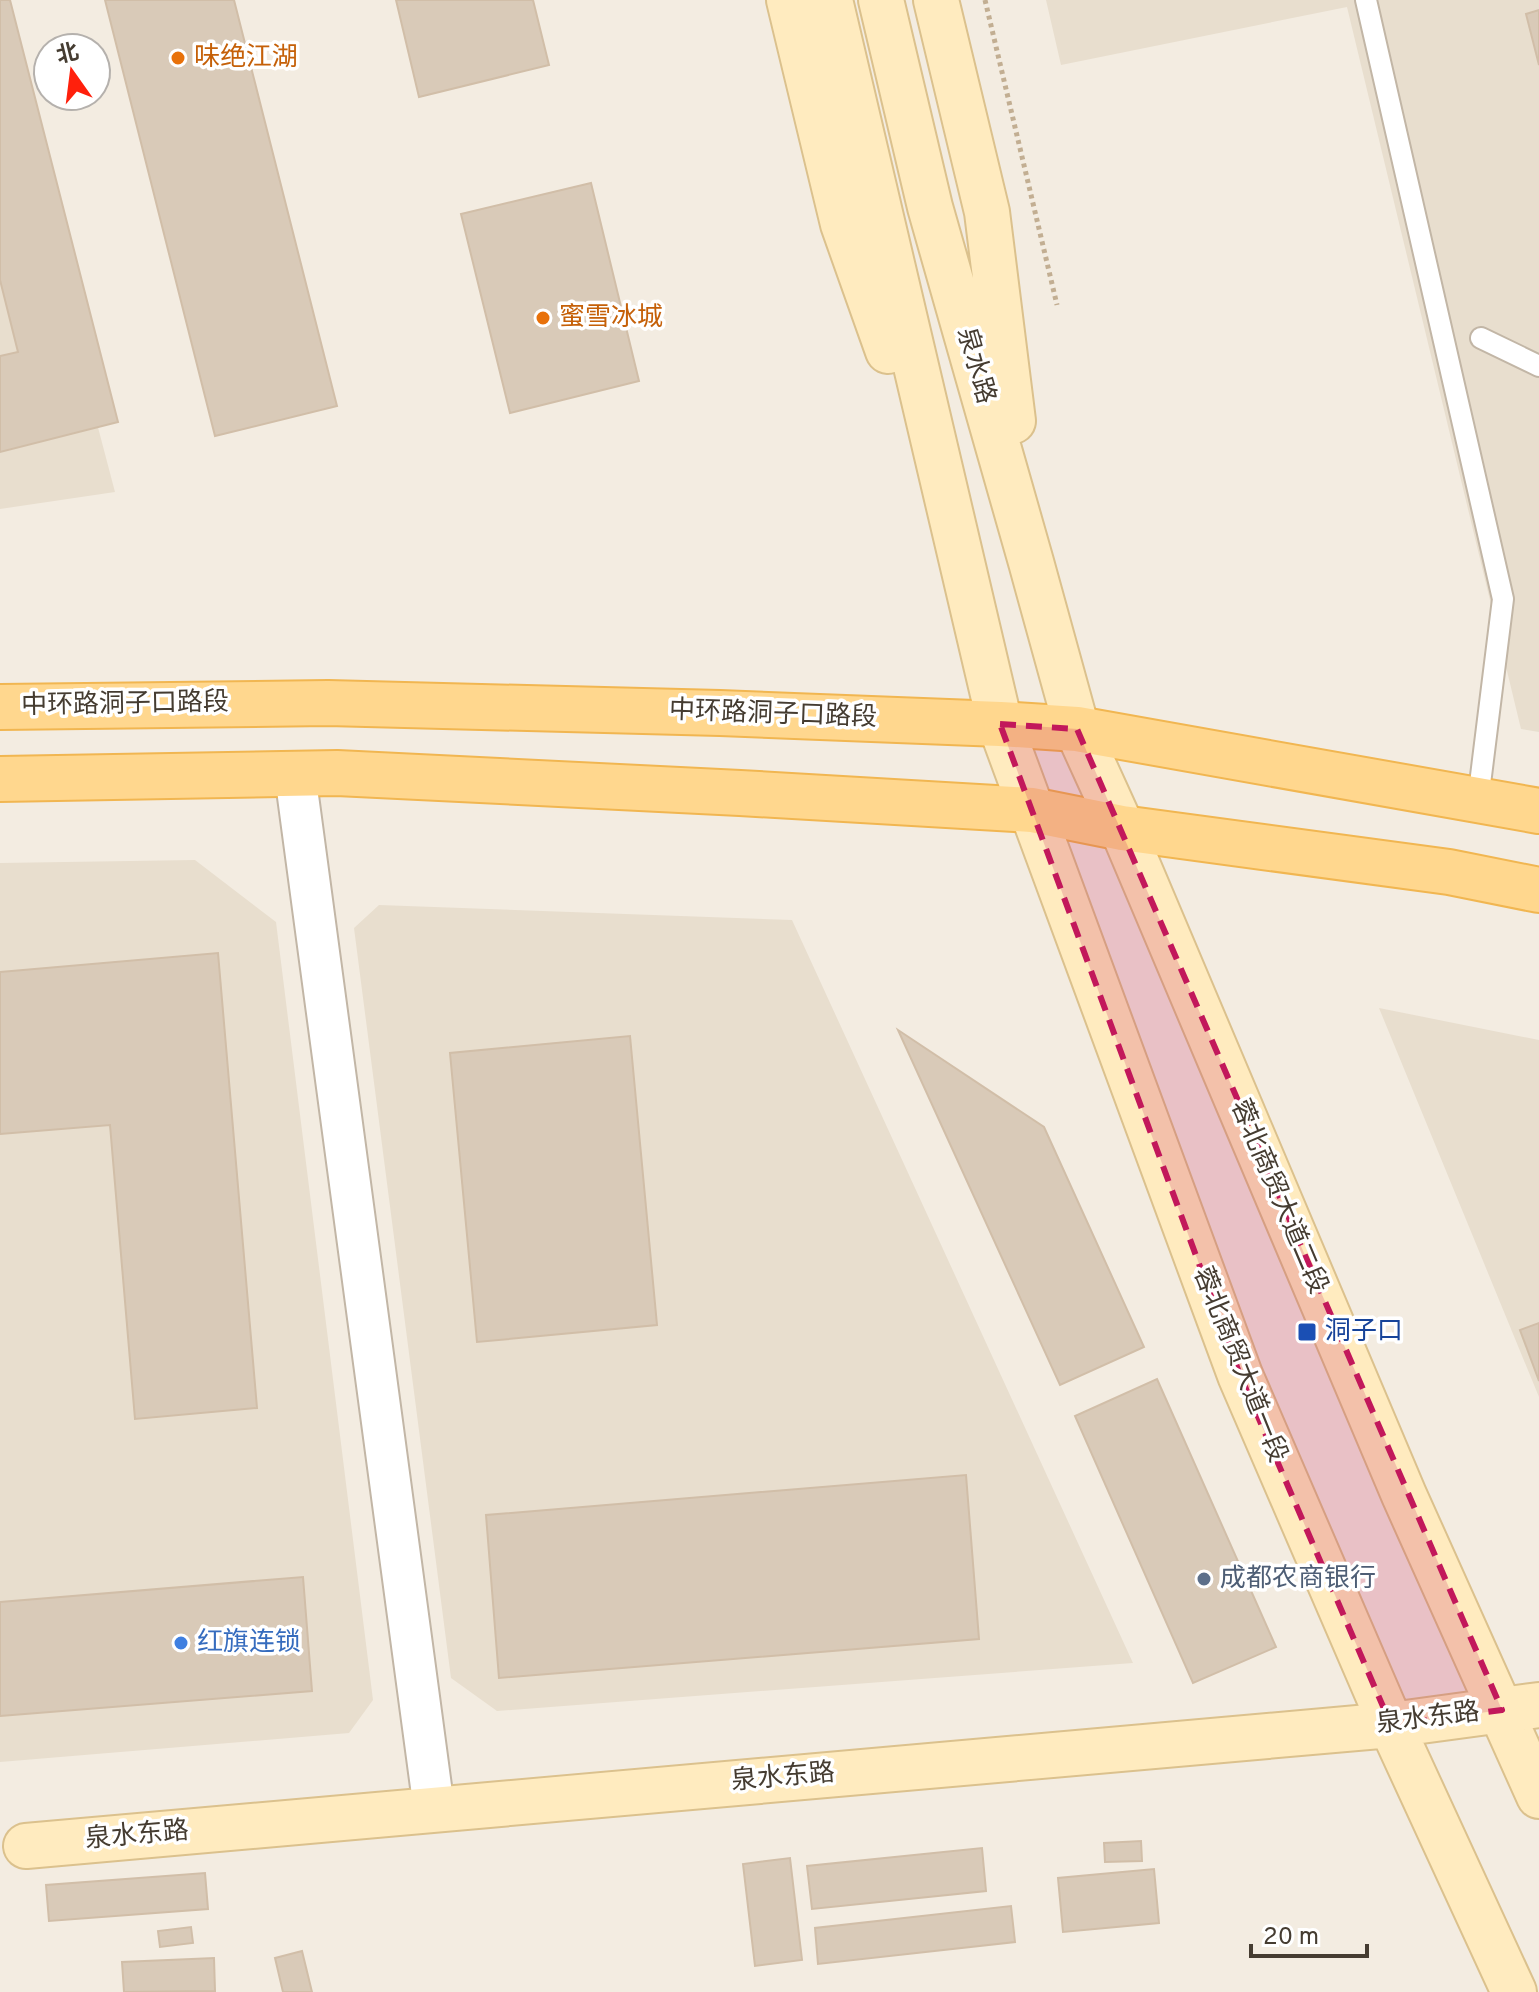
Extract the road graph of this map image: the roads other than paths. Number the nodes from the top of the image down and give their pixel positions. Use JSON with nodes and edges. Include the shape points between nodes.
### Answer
{"nodes":[{"id":1,"x":789,"y":0,"type":"edge"},
{"id":2,"x":830,"y":0,"type":"edge"},
{"id":3,"x":881,"y":0,"type":"edge"},
{"id":4,"x":936,"y":0,"type":"edge"},
{"id":5,"x":1366,"y":0,"type":"edge"},
{"id":6,"x":1481,"y":338,"type":"dead end"},
{"id":7,"x":1539,"y":366,"type":"edge"},
{"id":8,"x":1031,"y":562,"type":"junction"},
{"id":9,"x":963,"y":565,"type":"junction"},
{"id":10,"x":0,"y":707,"type":"edge"},
{"id":11,"x":1000,"y":724,"type":"junction"},
{"id":12,"x":1077,"y":729,"type":"junction"},
{"id":13,"x":295,"y":774,"type":"junction"},
{"id":14,"x":0,"y":779,"type":"edge"},
{"id":15,"x":1478,"y":800,"type":"junction"},
{"id":16,"x":1032,"y":810,"type":"junction"},
{"id":17,"x":1539,"y":811,"type":"edge"},
{"id":18,"x":1122,"y":828,"type":"junction"},
{"id":19,"x":1539,"y":890,"type":"edge"},
{"id":20,"x":1520,"y":1707,"type":"edge"},
{"id":21,"x":1391,"y":1725,"type":"junction"},
{"id":22,"x":1539,"y":1796,"type":"edge"},
{"id":23,"x":434,"y":1809,"type":"junction"},
{"id":24,"x":26,"y":1846,"type":"dead end"},
{"id":25,"x":1514,"y":1992,"type":"edge"}],
"edges":[{"from":1,"to":9,"type":"main road","via":[[843,224]]},
{"from":2,"to":9,"type":"main road"},
{"from":3,"to":8,"type":"main road","name":"泉水路","via":[[930,207]]},
{"from":4,"to":8,"type":"main road","via":[[987,212]]},
{"from":5,"to":15,"type":"lane","via":[[1503,599]]},
{"from":6,"to":7,"type":"lane"},
{"from":8,"to":12,"type":"main road","name":"泉水路"},
{"from":9,"to":11,"type":"main road","name":"蓉北商贸大道一段"},
{"from":10,"to":11,"type":"main road","name":"中环路洞子口路段","via":[[328,703]]},
{"from":11,"to":12,"type":"main road","name":"中环路洞子口路段"},
{"from":11,"to":16,"type":"main road","name":"蓉北商贸大道一段"},
{"from":12,"to":15,"type":"main road","name":"中环路洞子口路段"},
{"from":12,"to":18,"type":"main road","name":"蓉北商贸大道二段"},
{"from":13,"to":14,"type":"main road"},
{"from":13,"to":16,"type":"main road"},
{"from":13,"to":23,"type":"street"},
{"from":15,"to":17,"type":"main road","name":"中环路洞子口路段"},
{"from":16,"to":18,"type":"main road"},
{"from":16,"to":21,"type":"main road","name":"蓉北商贸大道一段","via":[[1240,1375]]},
{"from":18,"to":19,"type":"main road","via":[[1449,872]]},
{"from":18,"to":20,"type":"main road","name":"蓉北商贸大道二段","via":[[1404,1495]]},
{"from":20,"to":21,"type":"main road","name":"泉水东路"},
{"from":20,"to":22,"type":"main road","name":"蓉北商贸大道二段"},
{"from":21,"to":23,"type":"main road","name":"泉水东路"},
{"from":21,"to":25,"type":"main road","name":"蓉北商贸大道一段"},
{"from":23,"to":24,"type":"main road","name":"泉水东路"}]}
